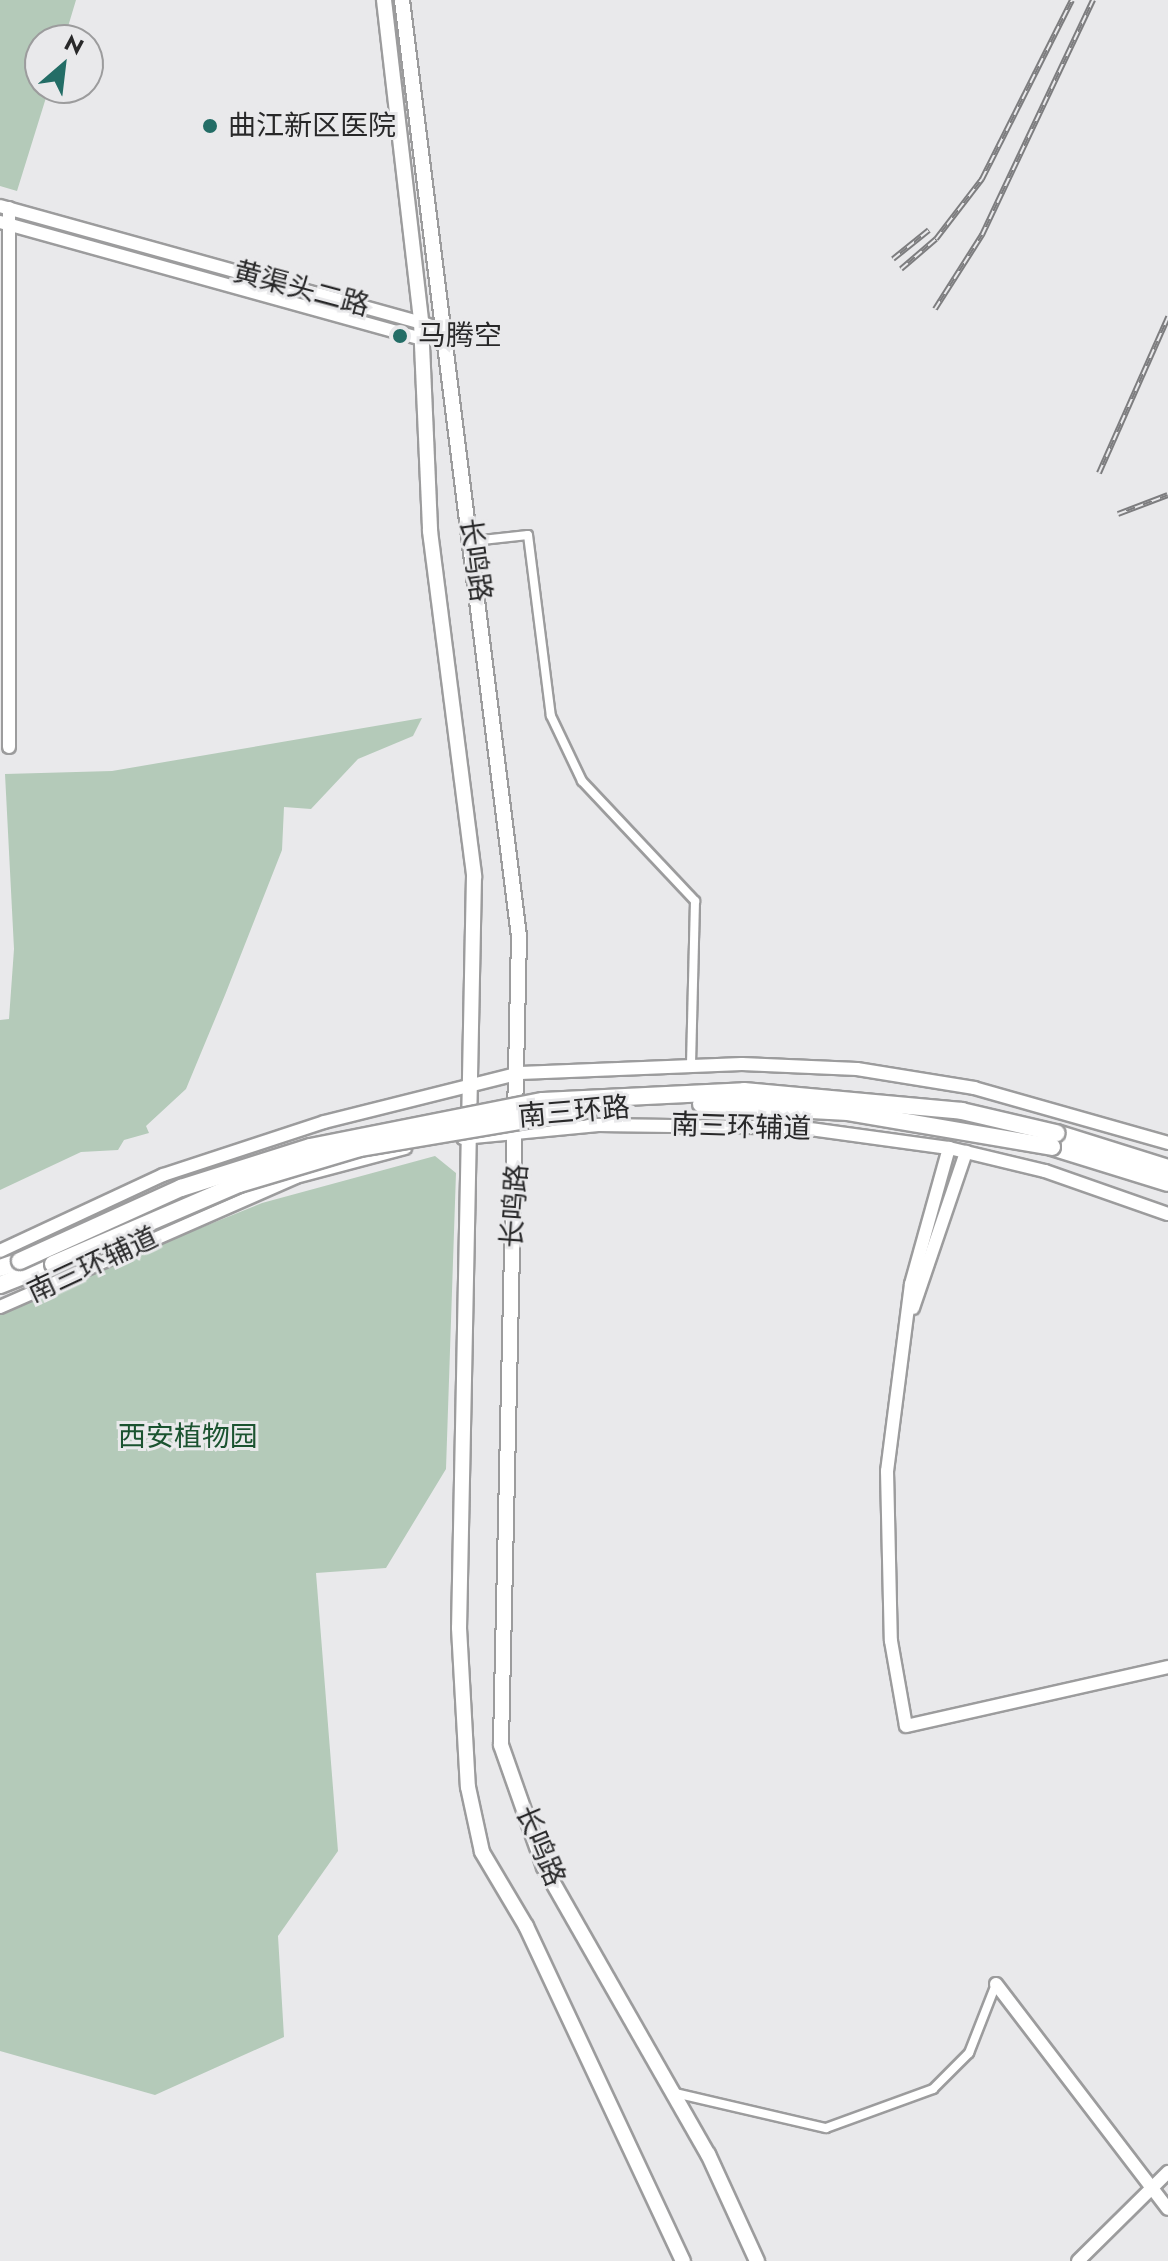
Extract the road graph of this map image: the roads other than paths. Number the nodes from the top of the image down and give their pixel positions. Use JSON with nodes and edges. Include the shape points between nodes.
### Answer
{"nodes":[{"id":1,"x":384,"y":0,"type":"edge"},
{"id":2,"x":402,"y":0,"type":"edge"},
{"id":3,"x":4,"y":207,"type":"edge"},
{"id":4,"x":4,"y":224,"type":"edge"},
{"id":5,"x":421,"y":322,"type":"junction"},
{"id":6,"x":439,"y":330,"type":"junction"},
{"id":7,"x":422,"y":339,"type":"junction"},
{"id":8,"x":473,"y":541,"type":"junction"},
{"id":9,"x":9,"y":747,"type":"dead end"},
{"id":10,"x":691,"y":1066,"type":"junction"},
{"id":11,"x":520,"y":1073,"type":"junction"},
{"id":12,"x":472,"y":1083,"type":"junction"},
{"id":13,"x":520,"y":1131,"type":"junction"},
{"id":14,"x":473,"y":1137,"type":"junction"},
{"id":15,"x":1054,"y":1140,"type":"junction"},
{"id":16,"x":1168,"y":1143,"type":"edge"},
{"id":17,"x":949,"y":1148,"type":"junction"},
{"id":18,"x":966,"y":1152,"type":"junction"},
{"id":19,"x":1168,"y":1168,"type":"edge"},
{"id":20,"x":1168,"y":1183,"type":"edge"},
{"id":21,"x":1168,"y":1214,"type":"edge"},
{"id":22,"x":0,"y":1251,"type":"edge"},
{"id":23,"x":0,"y":1268,"type":"edge"},
{"id":24,"x":0,"y":1285,"type":"edge"},
{"id":25,"x":0,"y":1307,"type":"edge"},
{"id":26,"x":905,"y":1330,"type":"junction"},
{"id":27,"x":1168,"y":1667,"type":"edge"},
{"id":28,"x":996,"y":1984,"type":"joint"},
{"id":29,"x":674,"y":2093,"type":"junction"},
{"id":30,"x":1168,"y":2172,"type":"edge"},
{"id":31,"x":1148,"y":2190,"type":"junction"},
{"id":32,"x":1168,"y":2209,"type":"edge"},
{"id":33,"x":683,"y":2261,"type":"edge"},
{"id":34,"x":757,"y":2261,"type":"edge"},
{"id":35,"x":1078,"y":2261,"type":"edge"}],
"edges":[{"from":1,"to":5,"type":"main road","name":"长鸣路"},
{"from":2,"to":6,"type":"main road","name":"长鸣路"},
{"from":3,"to":4,"type":"main road"},
{"from":3,"to":5,"type":"main road","name":"黄渠头二路"},
{"from":4,"to":7,"type":"main road","name":"黄渠头二路"},
{"from":4,"to":9,"type":"main road"},
{"from":5,"to":6,"type":"main road","name":"黄渠头二路"},
{"from":5,"to":7,"type":"main road","name":"长鸣路"},
{"from":6,"to":7,"type":"main road"},
{"from":6,"to":8,"type":"main road","name":"长鸣路"},
{"from":7,"to":12,"type":"main road","name":"长鸣路","via":[[430,531],[474,876]]},
{"from":8,"to":10,"type":"street","via":[[528,535],[551,716],[582,781],[695,901]]},
{"from":8,"to":11,"type":"main road","name":"长鸣路","via":[[513,864]]},
{"from":10,"to":11,"type":"main road","name":"南三环辅道"},
{"from":10,"to":16,"type":"main road","name":"南三环辅道","via":[[857,1069],[945,1083],[1086,1115]]},
{"from":11,"to":12,"type":"main road","name":"南三环辅道"},
{"from":11,"to":13,"type":"main road","name":"长鸣路"},
{"from":12,"to":14,"type":"main road","name":"长鸣路"},
{"from":12,"to":22,"type":"main road","name":"南三环辅道","via":[[163,1175]]},
{"from":13,"to":14,"type":"main road","name":"南三环辅道"},
{"from":13,"to":17,"type":"main road","name":"南三环辅道","via":[[742,1123]]},
{"from":13,"to":29,"type":"main road","name":"长鸣路","via":[[508,1333],[501,1745],[544,1867]]},
{"from":14,"to":25,"type":"main road","name":"南三环辅道","via":[[296,1177]]},
{"from":14,"to":33,"type":"main road","name":"长鸣路","via":[[459,1628],[468,1787],[482,1852],[526,1926]]},
{"from":15,"to":19,"type":"highway","name":"南三环路"},
{"from":15,"to":20,"type":"highway","name":"南三环路"},
{"from":15,"to":23,"type":"highway","name":"南三环路","bridge":true,"via":[[962,1111],[744,1091],[543,1101],[310,1147],[181,1188]]},
{"from":15,"to":24,"type":"highway","name":"南三环路","bridge":true,"via":[[765,1104],[517,1116],[360,1148],[239,1184]]},
{"from":17,"to":18,"type":"main road","name":"南三环辅道"},
{"from":17,"to":26,"type":"main road"},
{"from":18,"to":21,"type":"main road","name":"南三环辅道"},
{"from":18,"to":26,"type":"main road"},
{"from":26,"to":27,"type":"main road","via":[[886,1527],[891,1641],[906,1726]]},
{"from":28,"to":29,"type":"street","via":[[969,2053],[933,2089],[826,2128]]},
{"from":28,"to":31,"type":"main road"},
{"from":29,"to":34,"type":"main road","name":"长鸣路"},
{"from":30,"to":31,"type":"main road"},
{"from":31,"to":32,"type":"main road"},
{"from":31,"to":35,"type":"main road"}]}
